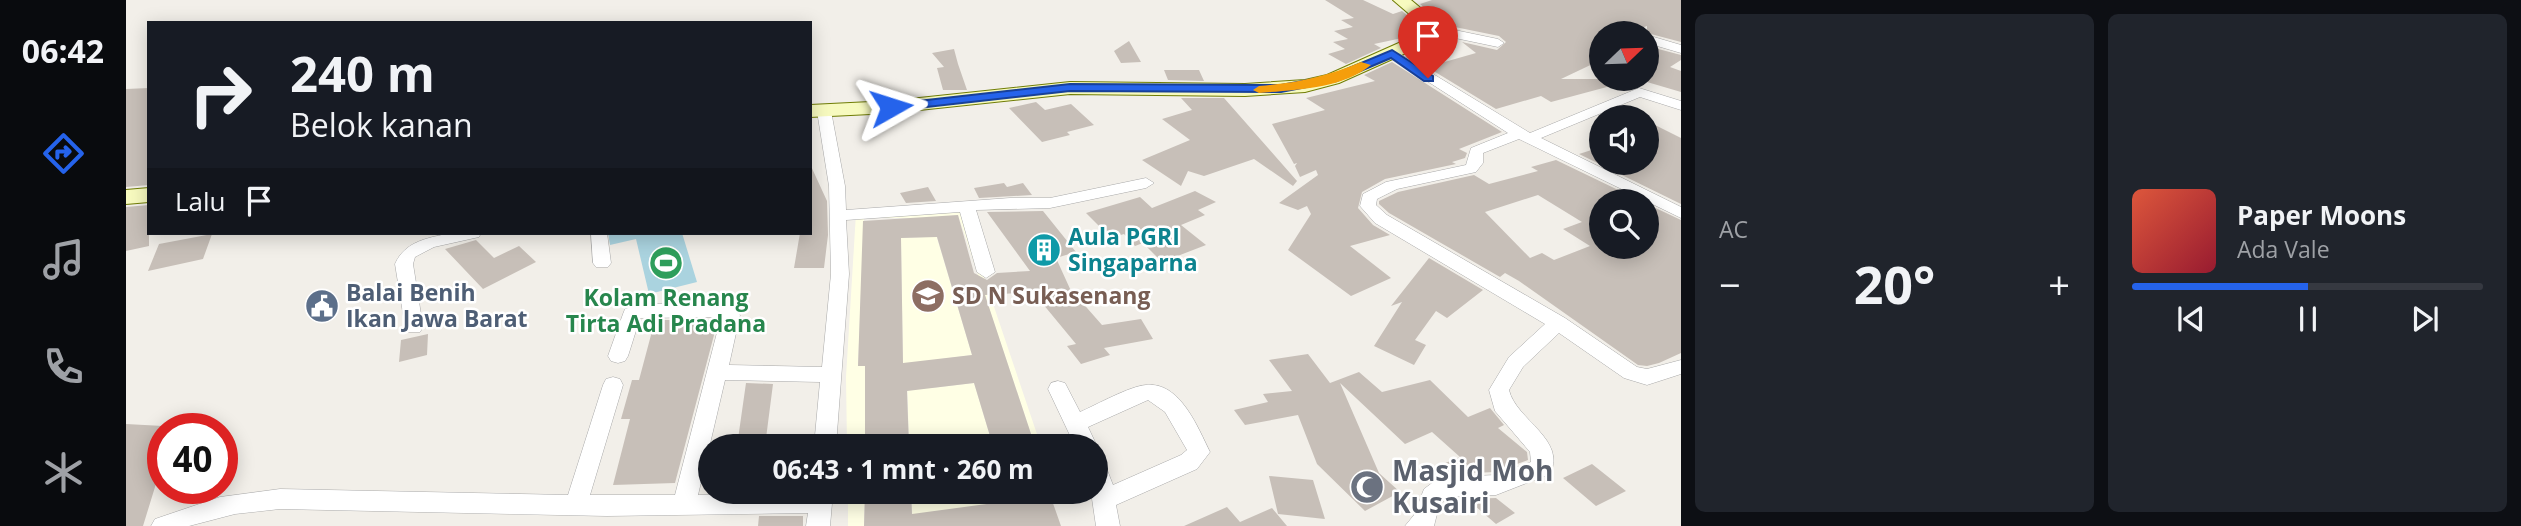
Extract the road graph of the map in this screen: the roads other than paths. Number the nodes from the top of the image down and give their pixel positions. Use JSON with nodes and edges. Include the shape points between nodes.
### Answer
{"nodes":[{"id":1,"x":1401,"y":0,"type":"edge"},
{"id":2,"x":1440,"y":31,"type":"junction"},
{"id":3,"x":1498,"y":43,"type":"dead end"},
{"id":4,"x":1659,"y":43,"type":"edge"},
{"id":5,"x":1681,"y":49,"type":"edge"},
{"id":6,"x":1392,"y":53,"type":"junction"},
{"id":7,"x":1628,"y":91,"type":"edge"},
{"id":8,"x":1650,"y":91,"type":"edge"},
{"id":9,"x":1681,"y":106,"type":"edge"},
{"id":10,"x":817,"y":111,"type":"edge"},
{"id":11,"x":1524,"y":136,"type":"junction"},
{"id":12,"x":1146,"y":183,"type":"dead end"},
{"id":13,"x":147,"y":195,"type":"edge"},
{"id":14,"x":126,"y":197,"type":"edge"},
{"id":15,"x":967,"y":207,"type":"junction"},
{"id":16,"x":1681,"y":213,"type":"edge"},
{"id":17,"x":836,"y":216,"type":"junction"},
{"id":18,"x":464,"y":235,"type":"edge"},
{"id":19,"x":599,"y":235,"type":"edge"},
{"id":20,"x":602,"y":263,"type":"dead end"},
{"id":21,"x":986,"y":272,"type":"dead end"},
{"id":22,"x":1558,"y":323,"type":"junction"},
{"id":23,"x":413,"y":327,"type":"dead end"},
{"id":24,"x":618,"y":356,"type":"dead end"},
{"id":25,"x":1681,"y":367,"type":"edge"},
{"id":26,"x":717,"y":372,"type":"junction"},
{"id":27,"x":831,"y":375,"type":"junction"},
{"id":28,"x":613,"y":385,"type":"dead end"},
{"id":29,"x":1058,"y":390,"type":"dead end"},
{"id":30,"x":1076,"y":423,"type":"junction"},
{"id":31,"x":826,"y":434,"type":"edge"},
{"id":32,"x":1081,"y":434,"type":"edge"},
{"id":33,"x":1108,"y":498,"type":"edge"},
{"id":34,"x":684,"y":503,"type":"junction"},
{"id":35,"x":1105,"y":504,"type":"edge"},
{"id":36,"x":576,"y":505,"type":"junction"},
{"id":37,"x":820,"y":507,"type":"edge"},
{"id":38,"x":163,"y":526,"type":"edge"},
{"id":39,"x":1108,"y":526,"type":"edge"},
{"id":40,"x":1417,"y":526,"type":"edge"}],
"edges":[{"from":1,"to":2,"type":"street"},
{"from":2,"to":3,"type":"street"},
{"from":2,"to":6,"type":"street"},
{"from":4,"to":5,"type":"street"},
{"from":6,"to":10,"type":"street","via":[[1333,79],[1281,89],[1070,88]]},
{"from":6,"to":11,"type":"street"},
{"from":7,"to":11,"type":"street"},
{"from":8,"to":9,"type":"street"},
{"from":10,"to":17,"type":"street","via":[[837,186]]},
{"from":11,"to":16,"type":"street"},
{"from":11,"to":22,"type":"street","via":[[1476,151],[1471,169],[1392,185],[1369,197],[1368,206],[1381,219]]},
{"from":12,"to":15,"type":"street","via":[[1071,201]]},
{"from":13,"to":14,"type":"street"},
{"from":15,"to":17,"type":"street"},
{"from":15,"to":21,"type":"street"},
{"from":17,"to":27,"type":"street","via":[[840,274]]},
{"from":18,"to":23,"type":"street","via":[[429,243],[408,254],[404,264]]},
{"from":19,"to":20,"type":"street"},
{"from":22,"to":25,"type":"street","via":[[1640,377]]},
{"from":22,"to":40,"type":"street","via":[[1516,362],[1499,390],[1502,405],[1541,449],[1542,467],[1496,485],[1452,486],[1432,495],[1425,506],[1425,521]]},
{"from":24,"to":26,"type":"street","via":[[632,314],[726,310],[731,315]]},
{"from":26,"to":27,"type":"street"},
{"from":26,"to":34,"type":"street"},
{"from":27,"to":31,"type":"street"},
{"from":28,"to":36,"type":"street"},
{"from":29,"to":30,"type":"street"},
{"from":30,"to":32,"type":"street"},
{"from":30,"to":33,"type":"street","via":[[1147,392],[1160,394],[1171,403],[1199,452],[1189,461]]},
{"from":34,"to":36,"type":"street"},
{"from":34,"to":37,"type":"street"},
{"from":35,"to":39,"type":"street"},
{"from":36,"to":38,"type":"street","via":[[281,499],[235,502]]}]}
